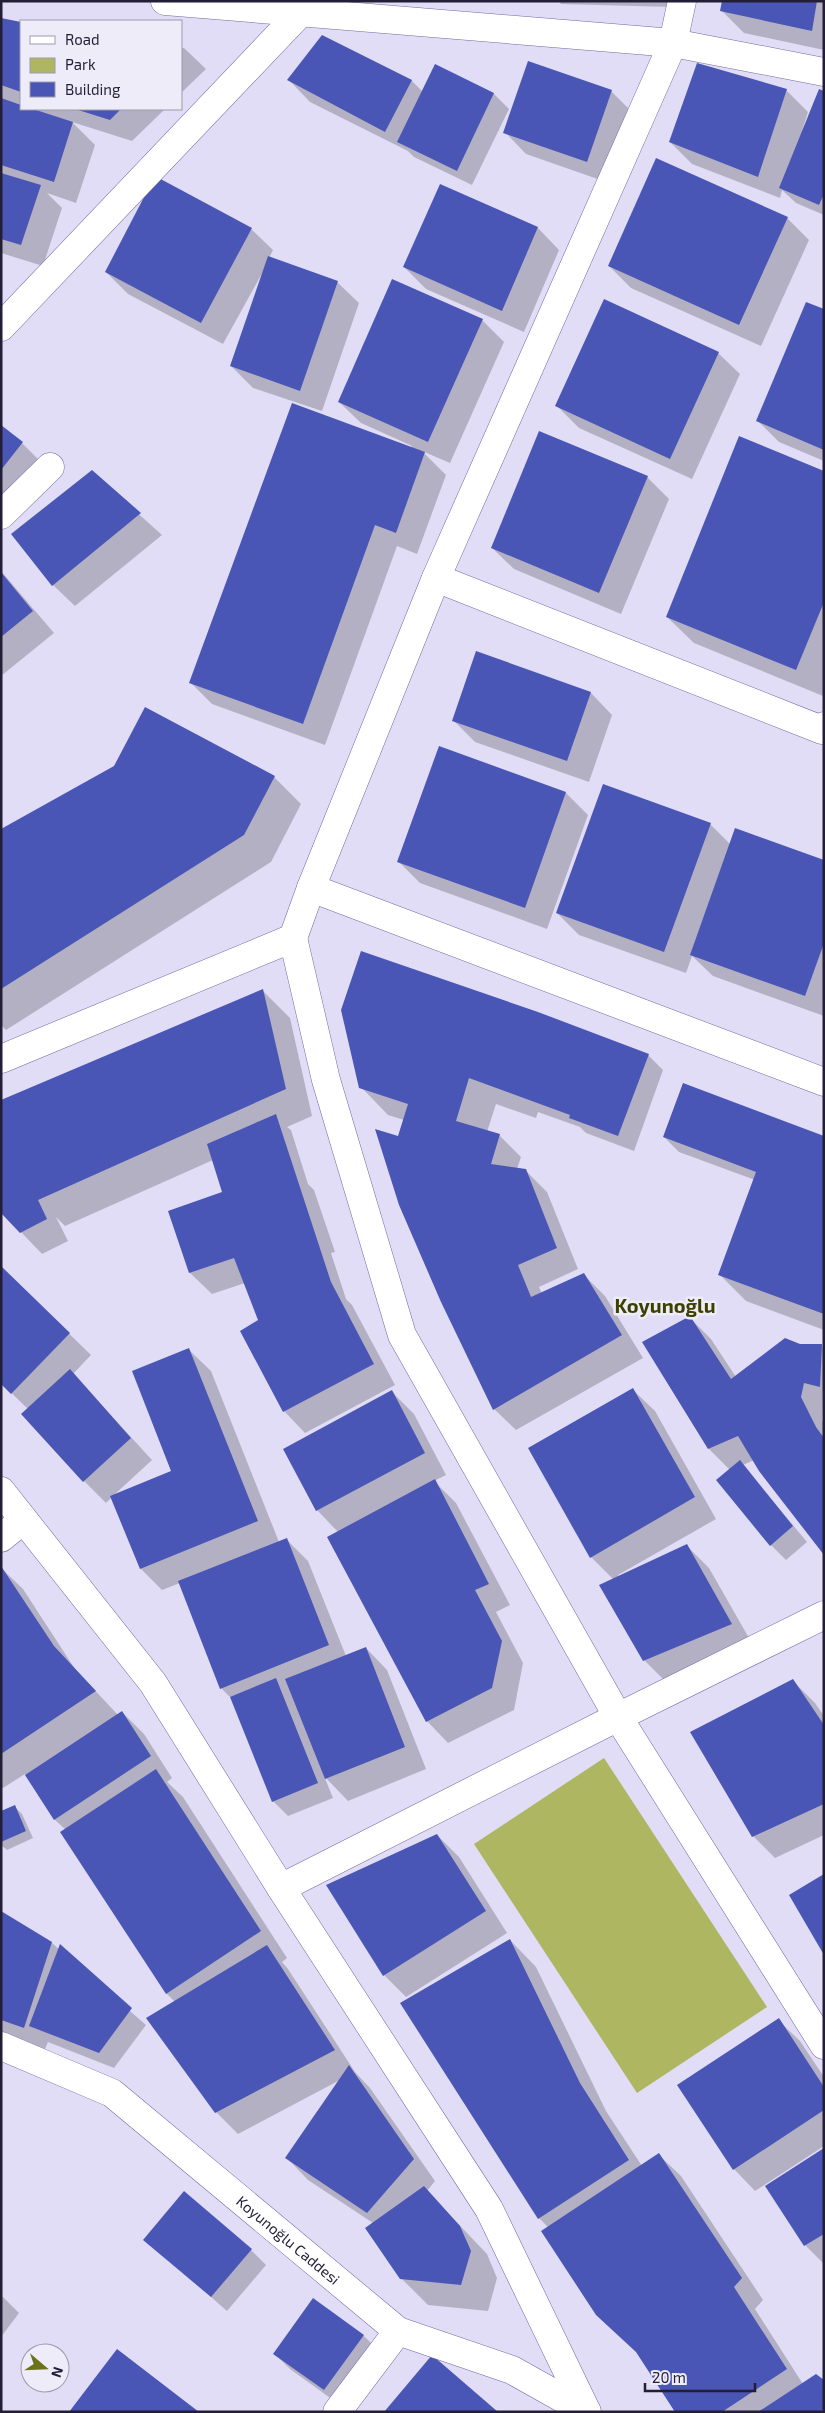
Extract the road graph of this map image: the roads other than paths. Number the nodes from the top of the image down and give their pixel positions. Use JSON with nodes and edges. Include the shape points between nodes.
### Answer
{"nodes":[{"id":1,"x":165,"y":1,"type":"edge"},
{"id":2,"x":682,"y":1,"type":"edge"},
{"id":3,"x":301,"y":12,"type":"junction"},
{"id":4,"x":673,"y":43,"type":"junction"},
{"id":5,"x":824,"y":72,"type":"edge"},
{"id":6,"x":1,"y":327,"type":"edge"},
{"id":7,"x":50,"y":467,"type":"dead end"},
{"id":8,"x":1,"y":515,"type":"edge"},
{"id":9,"x":436,"y":578,"type":"junction"},
{"id":10,"x":824,"y":726,"type":"edge"},
{"id":11,"x":311,"y":888,"type":"junction"},
{"id":12,"x":293,"y":938,"type":"junction"},
{"id":13,"x":1,"y":1059,"type":"edge"},
{"id":14,"x":824,"y":1082,"type":"edge"},
{"id":15,"x":1,"y":1491,"type":"edge"},
{"id":16,"x":23,"y":1520,"type":"junction"},
{"id":17,"x":1,"y":1538,"type":"edge"},
{"id":18,"x":824,"y":1615,"type":"edge"},
{"id":19,"x":618,"y":1717,"type":"junction"},
{"id":20,"x":281,"y":1888,"type":"junction"},
{"id":21,"x":824,"y":2045,"type":"edge"},
{"id":22,"x":1,"y":2046,"type":"edge"},
{"id":23,"x":398,"y":2331,"type":"junction"},
{"id":24,"x":587,"y":2411,"type":"edge"},
{"id":25,"x":338,"y":2412,"type":"edge"}],
"edges":[{"from":1,"to":3,"type":"street"},
{"from":2,"to":4,"type":"street"},
{"from":3,"to":4,"type":"street"},
{"from":3,"to":6,"type":"street"},
{"from":4,"to":5,"type":"street"},
{"from":4,"to":9,"type":"street"},
{"from":7,"to":8,"type":"street"},
{"from":9,"to":10,"type":"street","via":[[822,730]]},
{"from":9,"to":11,"type":"street"},
{"from":11,"to":12,"type":"street"},
{"from":11,"to":14,"type":"street"},
{"from":12,"to":13,"type":"street"},
{"from":12,"to":19,"type":"street","via":[[326,1080],[402,1335]]},
{"from":15,"to":16,"type":"street"},
{"from":16,"to":17,"type":"street"},
{"from":16,"to":20,"type":"street","via":[[153,1683]]},
{"from":18,"to":19,"type":"street"},
{"from":19,"to":20,"type":"street"},
{"from":19,"to":21,"type":"street"},
{"from":20,"to":24,"type":"street","via":[[489,2209]]},
{"from":22,"to":23,"type":"street","name":"Koyunoğlu Caddesi","via":[[112,2093]]},
{"from":23,"to":24,"type":"street","name":"Koyunoğlu Caddesi","via":[[512,2370]]},
{"from":23,"to":25,"type":"street"}]}
